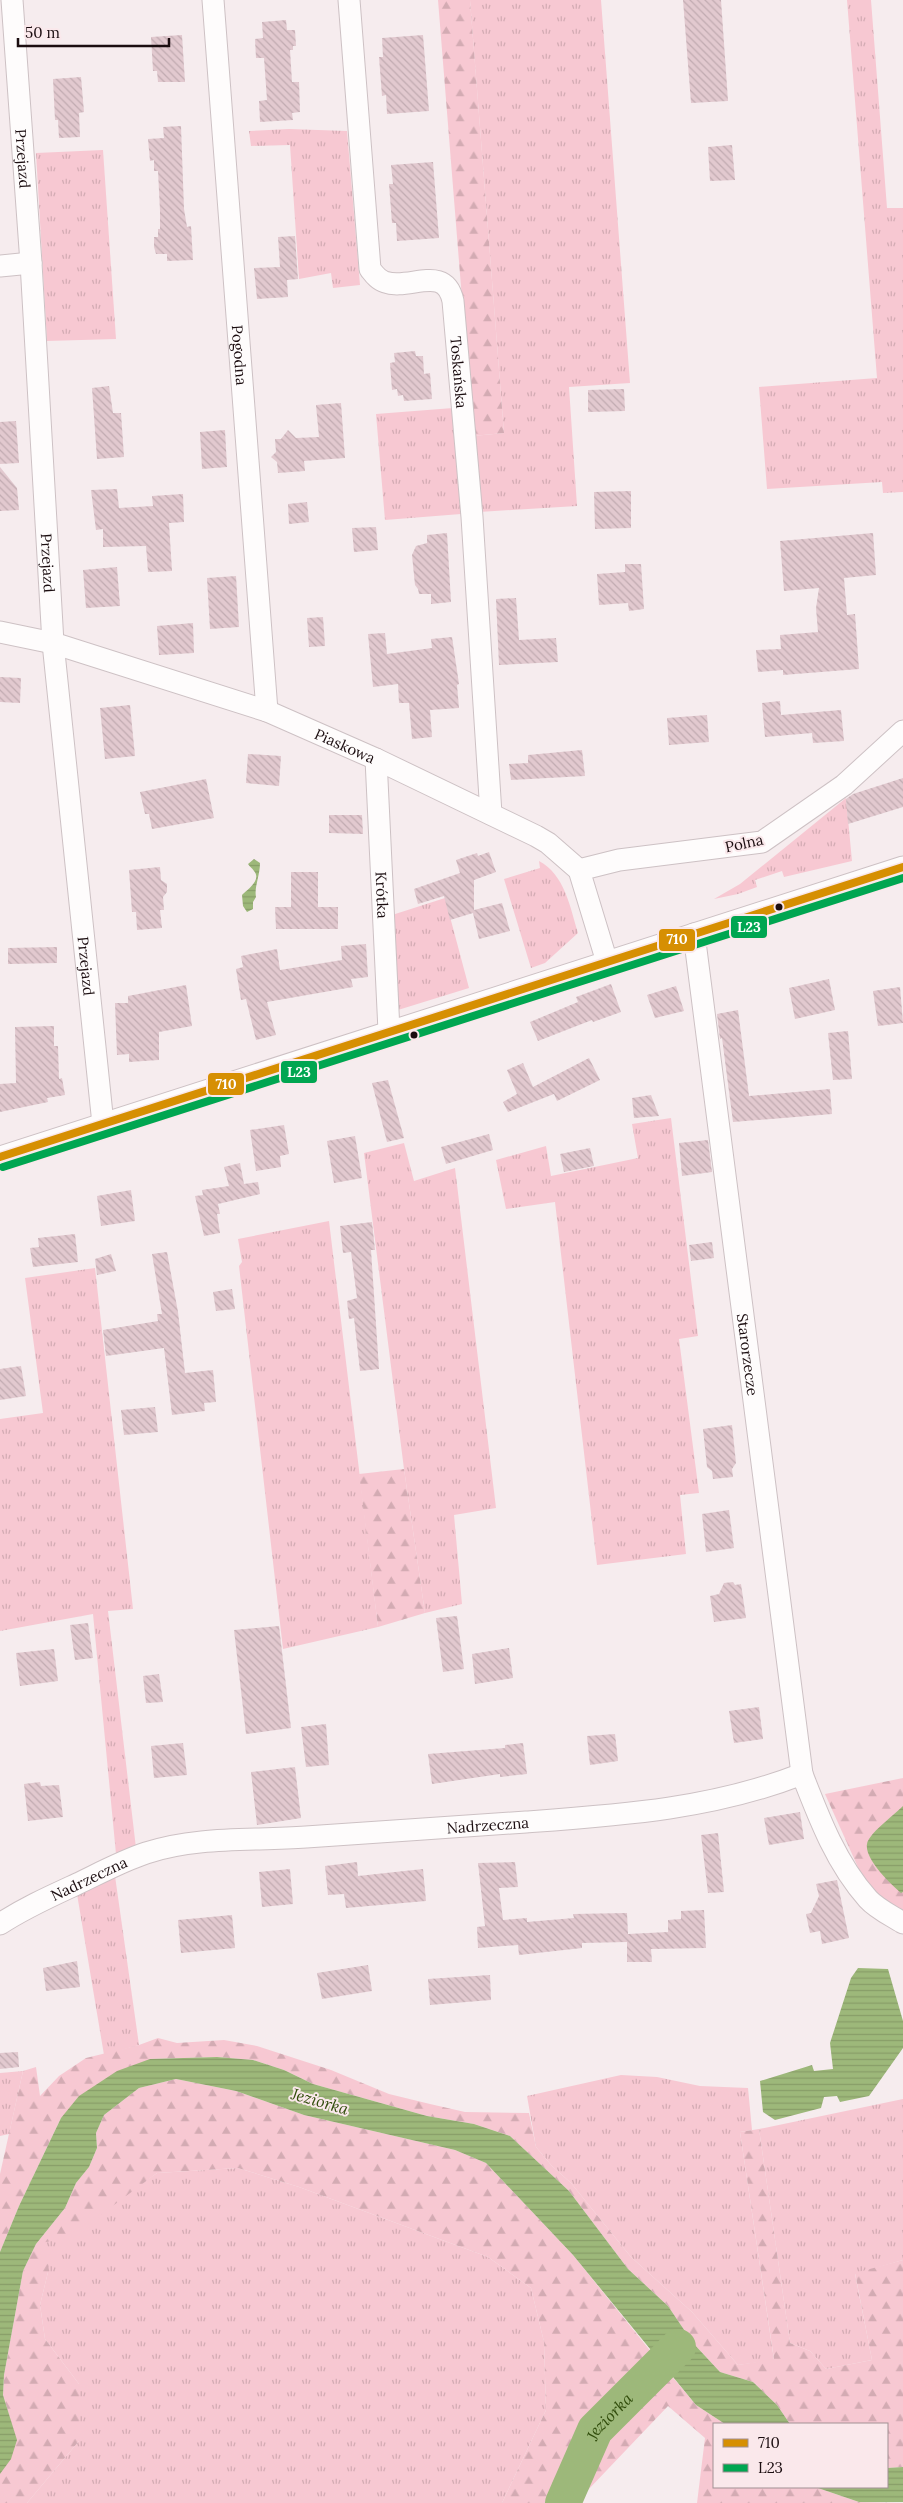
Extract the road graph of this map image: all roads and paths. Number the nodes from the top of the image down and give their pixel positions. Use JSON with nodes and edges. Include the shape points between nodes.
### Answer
{"nodes":[{"id":1,"x":12,"y":0,"type":"edge"},
{"id":2,"x":213,"y":0,"type":"edge"},
{"id":3,"x":349,"y":0,"type":"edge"},
{"id":4,"x":8,"y":75,"type":"edge"},
{"id":5,"x":31,"y":263,"type":"junction"},
{"id":6,"x":0,"y":266,"type":"edge"},
{"id":7,"x":0,"y":632,"type":"edge"},
{"id":8,"x":53,"y":643,"type":"junction"},
{"id":9,"x":267,"y":711,"type":"junction"},
{"id":10,"x":903,"y":731,"type":"edge"},
{"id":11,"x":376,"y":760,"type":"junction"},
{"id":12,"x":491,"y":814,"type":"junction"},
{"id":13,"x":903,"y":867,"type":"edge"},
{"id":14,"x":579,"y":870,"type":"junction"},
{"id":15,"x":694,"y":934,"type":"junction"},
{"id":16,"x":607,"y":962,"type":"junction"},
{"id":17,"x":389,"y":1031,"type":"junction"},
{"id":18,"x":103,"y":1124,"type":"junction"},
{"id":19,"x":0,"y":1157,"type":"edge"},
{"id":20,"x":802,"y":1774,"type":"junction"},
{"id":21,"x":903,"y":1923,"type":"edge"},
{"id":22,"x":0,"y":1924,"type":"edge"}],
"edges":[{"from":1,"to":4,"type":"street","name":"Przejazd"},
{"from":2,"to":9,"type":"street","name":"Pogodna"},
{"from":3,"to":12,"type":"street","name":"Toskańska","via":[[370,269],[378,278],[391,283],[435,280],[446,285],[453,301],[472,517]]},
{"from":4,"to":5,"type":"street","name":"Przejazd"},
{"from":5,"to":6,"type":"street"},
{"from":5,"to":8,"type":"street","name":"Przejazd"},
{"from":7,"to":8,"type":"street","name":"Piaskowa"},
{"from":8,"to":9,"type":"street","name":"Piaskowa"},
{"from":8,"to":18,"type":"street","name":"Przejazd"},
{"from":9,"to":11,"type":"street","name":"Piaskowa"},
{"from":10,"to":14,"type":"street","name":"Polna","via":[[844,785],[762,842],[619,860]]},
{"from":11,"to":12,"type":"street","name":"Piaskowa"},
{"from":11,"to":17,"type":"street","name":"Krótka"},
{"from":12,"to":14,"type":"street","name":"Piaskowa","via":[[548,843]]},
{"from":13,"to":15,"type":"street"},
{"from":14,"to":16,"type":"street"},
{"from":15,"to":16,"type":"street"},
{"from":15,"to":20,"type":"street","name":"Starorzecze"},
{"from":16,"to":17,"type":"street"},
{"from":17,"to":18,"type":"street"},
{"from":18,"to":19,"type":"street"},
{"from":20,"to":21,"type":"street","via":[[826,1836],[855,1881],[869,1900]]},
{"from":20,"to":22,"type":"street","name":"Nadrzeczna","via":[[762,1790],[709,1803],[611,1816],[204,1842],[171,1847],[119,1864]]}]}
